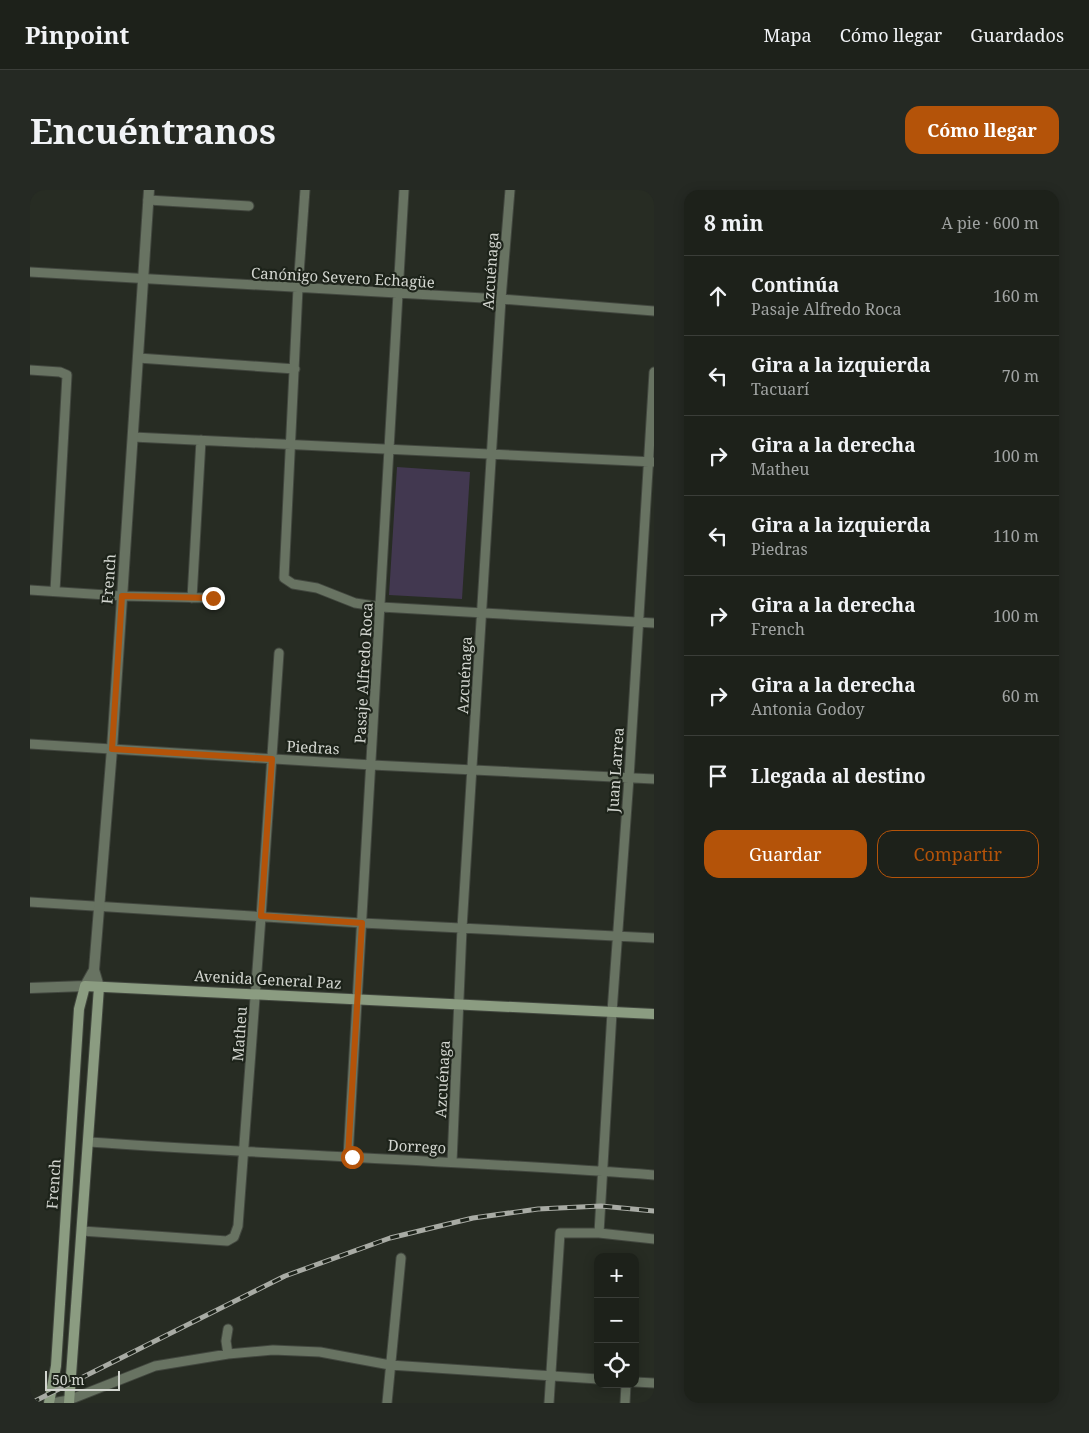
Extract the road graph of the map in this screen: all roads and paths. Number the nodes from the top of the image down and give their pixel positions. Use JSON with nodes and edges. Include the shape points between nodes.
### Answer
{"nodes":[{"id":1,"x":305,"y":190,"type":"edge"},
{"id":2,"x":404,"y":190,"type":"edge"},
{"id":3,"x":510,"y":190,"type":"edge"},
{"id":4,"x":149,"y":195,"type":"edge"},
{"id":5,"x":249,"y":206,"type":"dead end"},
{"id":6,"x":30,"y":272,"type":"edge"},
{"id":7,"x":143,"y":279,"type":"junction"},
{"id":8,"x":298,"y":288,"type":"junction"},
{"id":9,"x":398,"y":294,"type":"junction"},
{"id":10,"x":501,"y":299,"type":"junction"},
{"id":11,"x":654,"y":311,"type":"edge"},
{"id":12,"x":138,"y":358,"type":"junction"},
{"id":13,"x":294,"y":369,"type":"junction"},
{"id":14,"x":30,"y":370,"type":"edge"},
{"id":15,"x":654,"y":372,"type":"edge"},
{"id":16,"x":133,"y":437,"type":"junction"},
{"id":17,"x":201,"y":440,"type":"junction"},
{"id":18,"x":290,"y":445,"type":"junction"},
{"id":19,"x":389,"y":449,"type":"junction"},
{"id":20,"x":492,"y":454,"type":"junction"},
{"id":21,"x":651,"y":462,"type":"edge"},
{"id":22,"x":30,"y":590,"type":"edge"},
{"id":23,"x":54,"y":591,"type":"junction"},
{"id":24,"x":122,"y":596,"type":"junction"},
{"id":25,"x":192,"y":598,"type":"junction"},
{"id":26,"x":213,"y":598,"type":"dead end"},
{"id":27,"x":381,"y":607,"type":"junction"},
{"id":28,"x":482,"y":614,"type":"junction"},
{"id":29,"x":638,"y":622,"type":"junction"},
{"id":30,"x":654,"y":624,"type":"edge"},
{"id":31,"x":279,"y":653,"type":"dead end"},
{"id":32,"x":30,"y":744,"type":"edge"},
{"id":33,"x":112,"y":749,"type":"junction"},
{"id":34,"x":272,"y":759,"type":"junction"},
{"id":35,"x":372,"y":765,"type":"junction"},
{"id":36,"x":473,"y":770,"type":"junction"},
{"id":37,"x":628,"y":778,"type":"junction"},
{"id":38,"x":654,"y":778,"type":"edge"},
{"id":39,"x":30,"y":902,"type":"edge"},
{"id":40,"x":99,"y":907,"type":"junction"},
{"id":41,"x":261,"y":916,"type":"junction"},
{"id":42,"x":362,"y":923,"type":"junction"},
{"id":43,"x":462,"y":928,"type":"junction"},
{"id":44,"x":617,"y":936,"type":"junction"},
{"id":45,"x":654,"y":938,"type":"edge"},
{"id":46,"x":94,"y":970,"type":"junction"},
{"id":47,"x":85,"y":986,"type":"junction"},
{"id":48,"x":30,"y":988,"type":"edge"},
{"id":49,"x":99,"y":988,"type":"junction"},
{"id":50,"x":255,"y":993,"type":"junction"},
{"id":51,"x":356,"y":998,"type":"junction"},
{"id":52,"x":460,"y":1005,"type":"junction"},
{"id":53,"x":612,"y":1012,"type":"junction"},
{"id":54,"x":654,"y":1014,"type":"edge"},
{"id":55,"x":89,"y":1142,"type":"junction"},
{"id":56,"x":245,"y":1153,"type":"junction"},
{"id":57,"x":348,"y":1156,"type":"junction"},
{"id":58,"x":452,"y":1162,"type":"junction"},
{"id":59,"x":602,"y":1171,"type":"junction"},
{"id":60,"x":654,"y":1175,"type":"edge"},
{"id":61,"x":82,"y":1231,"type":"junction"},
{"id":62,"x":599,"y":1233,"type":"junction"},
{"id":63,"x":654,"y":1239,"type":"edge"},
{"id":64,"x":402,"y":1258,"type":"dead end"},
{"id":65,"x":228,"y":1329,"type":"dead end"},
{"id":66,"x":228,"y":1354,"type":"junction"},
{"id":67,"x":390,"y":1365,"type":"junction"},
{"id":68,"x":551,"y":1374,"type":"junction"},
{"id":69,"x":594,"y":1379,"type":"edge"},
{"id":70,"x":639,"y":1382,"type":"edge"},
{"id":71,"x":654,"y":1383,"type":"edge"},
{"id":72,"x":626,"y":1388,"type":"edge"},
{"id":73,"x":69,"y":1401,"type":"edge"},
{"id":74,"x":50,"y":1403,"type":"edge"},
{"id":75,"x":388,"y":1403,"type":"edge"},
{"id":76,"x":549,"y":1403,"type":"edge"},
{"id":77,"x":625,"y":1403,"type":"edge"}],
"edges":[{"from":1,"to":8,"type":"street"},
{"from":2,"to":9,"type":"street","name":"Pasaje Alfredo Roca"},
{"from":3,"to":10,"type":"street","name":"Azcuénaga"},
{"from":4,"to":5,"type":"street"},
{"from":4,"to":7,"type":"street","name":"French"},
{"from":6,"to":7,"type":"street","name":"Canónigo Severo Echagüe"},
{"from":7,"to":8,"type":"street","name":"Canónigo Severo Echagüe"},
{"from":7,"to":12,"type":"street","name":"French"},
{"from":8,"to":9,"type":"street","name":"Canónigo Severo Echagüe"},
{"from":8,"to":13,"type":"street"},
{"from":9,"to":10,"type":"street","name":"Canónigo Severo Echagüe"},
{"from":9,"to":19,"type":"street","name":"Pasaje Alfredo Roca"},
{"from":10,"to":11,"type":"street","name":"Canónigo Severo Echagüe"},
{"from":10,"to":20,"type":"street","name":"Azcuénaga"},
{"from":12,"to":13,"type":"street"},
{"from":12,"to":16,"type":"street","name":"French"},
{"from":13,"to":18,"type":"street"},
{"from":14,"to":23,"type":"street","via":[[60,372],[67,376]]},
{"from":15,"to":21,"type":"street","name":"Juan Larrea"},
{"from":16,"to":17,"type":"street"},
{"from":16,"to":24,"type":"street","name":"French"},
{"from":17,"to":18,"type":"street"},
{"from":17,"to":25,"type":"street"},
{"from":18,"to":19,"type":"street"},
{"from":18,"to":27,"type":"street","via":[[284,578],[293,584],[317,588],[354,603]]},
{"from":19,"to":20,"type":"street"},
{"from":19,"to":27,"type":"street","name":"Pasaje Alfredo Roca"},
{"from":20,"to":21,"type":"street"},
{"from":20,"to":28,"type":"street","name":"Azcuénaga"},
{"from":21,"to":29,"type":"street","name":"Juan Larrea"},
{"from":22,"to":23,"type":"street"},
{"from":23,"to":24,"type":"street"},
{"from":24,"to":25,"type":"street"},
{"from":24,"to":33,"type":"street","name":"French"},
{"from":25,"to":26,"type":"street"},
{"from":27,"to":28,"type":"street"},
{"from":27,"to":35,"type":"street","name":"Pasaje Alfredo Roca"},
{"from":28,"to":29,"type":"street"},
{"from":28,"to":36,"type":"street","name":"Azcuénaga"},
{"from":29,"to":30,"type":"street"},
{"from":29,"to":37,"type":"street","name":"Juan Larrea"},
{"from":31,"to":34,"type":"street","name":"Matheu"},
{"from":32,"to":33,"type":"street","name":"Piedras"},
{"from":33,"to":34,"type":"street","name":"Piedras"},
{"from":33,"to":40,"type":"street","name":"French"},
{"from":34,"to":35,"type":"street","name":"Piedras"},
{"from":34,"to":41,"type":"street","name":"Matheu"},
{"from":35,"to":36,"type":"street","name":"Piedras"},
{"from":35,"to":42,"type":"street","name":"Pasaje Alfredo Roca"},
{"from":36,"to":37,"type":"street","name":"Piedras"},
{"from":36,"to":43,"type":"street","name":"Azcuénaga"},
{"from":37,"to":38,"type":"street","name":"Piedras"},
{"from":37,"to":44,"type":"street","name":"Juan Larrea"},
{"from":39,"to":40,"type":"street"},
{"from":40,"to":41,"type":"street"},
{"from":40,"to":46,"type":"street","name":"French"},
{"from":41,"to":42,"type":"street"},
{"from":41,"to":50,"type":"street","name":"Matheu"},
{"from":42,"to":43,"type":"street"},
{"from":42,"to":51,"type":"street","name":"Pasaje Alfredo Roca"},
{"from":43,"to":44,"type":"street"},
{"from":43,"to":52,"type":"street","name":"Azcuénaga"},
{"from":44,"to":45,"type":"street"},
{"from":44,"to":53,"type":"street","name":"Juan Larrea"},
{"from":46,"to":47,"type":"street","name":"French"},
{"from":46,"to":49,"type":"street","name":"French"},
{"from":47,"to":48,"type":"street","name":"Avenida General Paz"},
{"from":47,"to":49,"type":"main road","name":"Avenida General Paz"},
{"from":47,"to":74,"type":"main road","name":"French","via":[[79,1009],[56,1366]]},
{"from":49,"to":50,"type":"main road","name":"Avenida General Paz"},
{"from":49,"to":55,"type":"main road","name":"French"},
{"from":50,"to":51,"type":"main road","name":"Avenida General Paz"},
{"from":50,"to":56,"type":"street","name":"Matheu"},
{"from":51,"to":52,"type":"main road","name":"Avenida General Paz"},
{"from":51,"to":57,"type":"street","name":"Pasaje Alfredo Roca"},
{"from":52,"to":53,"type":"main road","name":"Avenida General Paz"},
{"from":52,"to":58,"type":"street","name":"Azcuénaga"},
{"from":53,"to":54,"type":"main road","name":"Avenida General Paz"},
{"from":53,"to":59,"type":"street","name":"Juan Larrea"},
{"from":55,"to":56,"type":"street","name":"Dorrego"},
{"from":55,"to":61,"type":"main road","name":"French"},
{"from":56,"to":57,"type":"street","name":"Dorrego"},
{"from":56,"to":61,"type":"street","name":"Matheu","via":[[238,1226],[234,1237],[227,1241]]},
{"from":57,"to":58,"type":"street","name":"Dorrego"},
{"from":58,"to":59,"type":"street","name":"Dorrego"},
{"from":59,"to":60,"type":"street","name":"Dorrego"},
{"from":59,"to":62,"type":"street","name":"Juan Larrea"},
{"from":61,"to":73,"type":"main road","name":"French"},
{"from":62,"to":63,"type":"street"},
{"from":62,"to":68,"type":"street","via":[[560,1233]]},
{"from":64,"to":67,"type":"street"},
{"from":65,"to":66,"type":"street"},
{"from":66,"to":67,"type":"street","via":[[273,1350],[320,1352]]},
{"from":66,"to":73,"type":"street","via":[[155,1366]]},
{"from":67,"to":68,"type":"street"},
{"from":67,"to":75,"type":"street"},
{"from":68,"to":69,"type":"street"},
{"from":68,"to":76,"type":"street"},
{"from":70,"to":71,"type":"street"},
{"from":72,"to":77,"type":"street"},
{"from":73,"to":74,"type":"street"}]}
